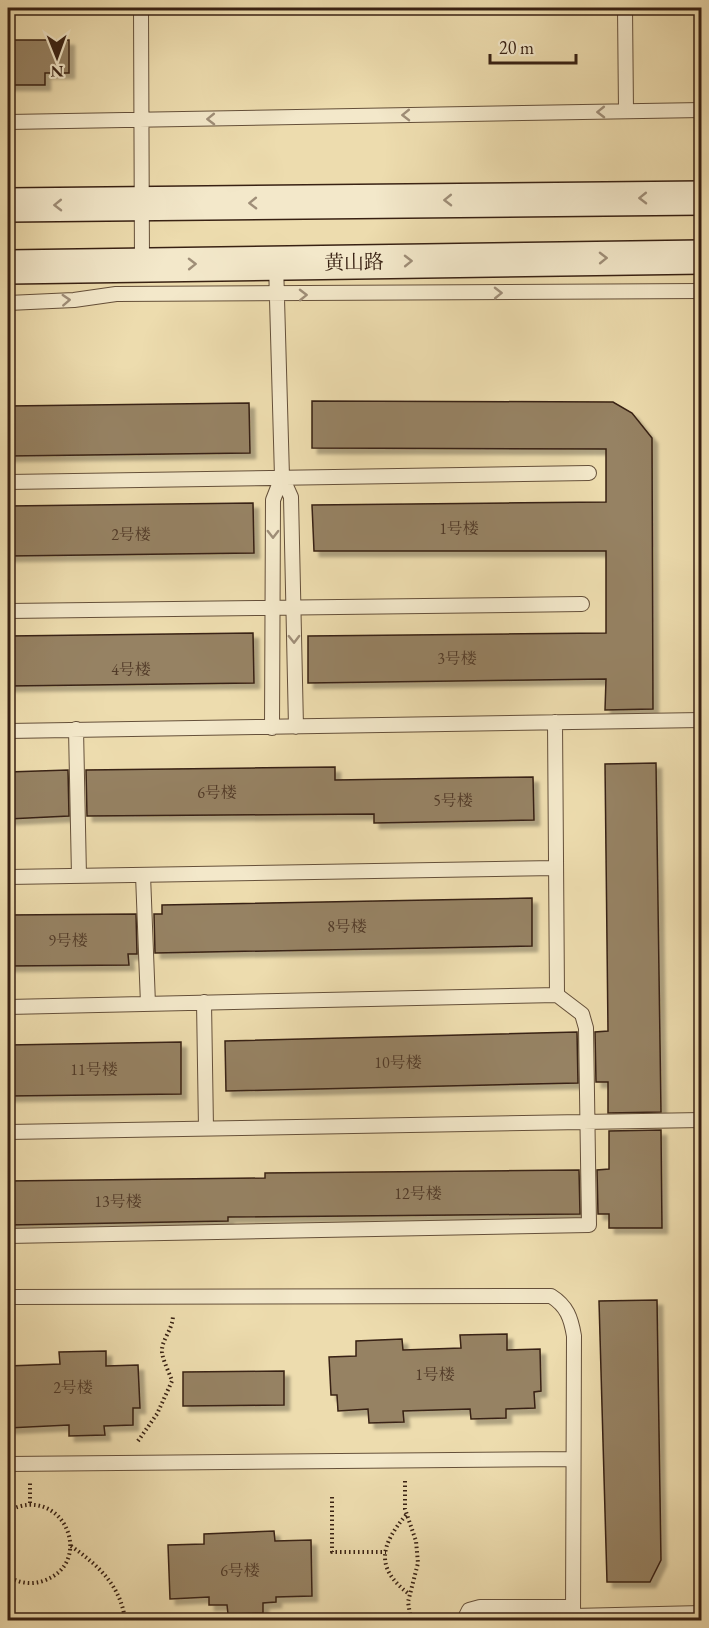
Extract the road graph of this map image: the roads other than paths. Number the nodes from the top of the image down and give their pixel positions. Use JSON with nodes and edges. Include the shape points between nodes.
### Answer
{"nodes":[{"id":1,"x":141,"y":8,"type":"edge"},
{"id":2,"x":625,"y":8,"type":"edge"},
{"id":3,"x":702,"y":110,"type":"edge"},
{"id":4,"x":626,"y":111,"type":"junction"},
{"id":5,"x":141,"y":120,"type":"junction"},
{"id":6,"x":8,"y":122,"type":"edge"},
{"id":7,"x":702,"y":198,"type":"edge"},
{"id":8,"x":142,"y":204,"type":"junction"},
{"id":9,"x":8,"y":205,"type":"edge"},
{"id":10,"x":702,"y":257,"type":"edge"},
{"id":11,"x":276,"y":263,"type":"junction"},
{"id":12,"x":142,"y":265,"type":"junction"},
{"id":13,"x":8,"y":267,"type":"edge"},
{"id":14,"x":702,"y":291,"type":"edge"},
{"id":15,"x":277,"y":295,"type":"junction"},
{"id":16,"x":8,"y":303,"type":"edge"},
{"id":17,"x":589,"y":473,"type":"dead end"},
{"id":18,"x":282,"y":477,"type":"junction"},
{"id":19,"x":8,"y":482,"type":"edge"},
{"id":20,"x":582,"y":604,"type":"dead end"},
{"id":21,"x":272,"y":608,"type":"junction"},
{"id":22,"x":293,"y":608,"type":"junction"},
{"id":23,"x":8,"y":611,"type":"edge"},
{"id":24,"x":702,"y":720,"type":"edge"},
{"id":25,"x":555,"y":722,"type":"junction"},
{"id":26,"x":296,"y":727,"type":"junction"},
{"id":27,"x":272,"y":728,"type":"junction"},
{"id":28,"x":76,"y":729,"type":"junction"},
{"id":29,"x":8,"y":731,"type":"edge"},
{"id":30,"x":555,"y":868,"type":"junction"},
{"id":31,"x":143,"y":875,"type":"junction"},
{"id":32,"x":79,"y":876,"type":"junction"},
{"id":33,"x":8,"y":877,"type":"edge"},
{"id":34,"x":556,"y":995,"type":"junction"},
{"id":35,"x":204,"y":1002,"type":"junction"},
{"id":36,"x":148,"y":1004,"type":"junction"},
{"id":37,"x":8,"y":1007,"type":"edge"},
{"id":38,"x":702,"y":1120,"type":"edge"},
{"id":39,"x":587,"y":1122,"type":"junction"},
{"id":40,"x":206,"y":1128,"type":"junction"},
{"id":41,"x":8,"y":1132,"type":"edge"},
{"id":42,"x":8,"y":1236,"type":"edge"},
{"id":43,"x":8,"y":1297,"type":"edge"},
{"id":44,"x":573,"y":1459,"type":"junction"},
{"id":45,"x":8,"y":1464,"type":"edge"},
{"id":46,"x":702,"y":1613,"type":"edge"},
{"id":47,"x":572,"y":1614,"type":"edge"},
{"id":48,"x":464,"y":1620,"type":"edge"}],
"edges":[{"from":1,"to":5,"type":"lane"},
{"from":2,"to":4,"type":"lane"},
{"from":3,"to":4,"type":"lane"},
{"from":4,"to":5,"type":"lane","one_way":true},
{"from":5,"to":6,"type":"lane"},
{"from":5,"to":8,"type":"lane"},
{"from":7,"to":8,"type":"main road","one_way":true},
{"from":8,"to":9,"type":"main road","one_way":true},
{"from":8,"to":12,"type":"lane"},
{"from":11,"to":10,"type":"main road","name":"黄山路","one_way":true},
{"from":12,"to":11,"type":"main road","name":"黄山路","one_way":true},
{"from":11,"to":15,"type":"lane"},
{"from":12,"to":13,"type":"main road","name":"黄山路"},
{"from":15,"to":14,"type":"lane","one_way":true},
{"from":16,"to":15,"type":"lane","one_way":true,"via":[[116,294]]},
{"from":15,"to":18,"type":"lane"},
{"from":17,"to":18,"type":"lane"},
{"from":18,"to":19,"type":"lane"},
{"from":18,"to":21,"type":"lane","one_way":true,"via":[[273,500]]},
{"from":18,"to":22,"type":"lane","via":[[291,497]]},
{"from":20,"to":22,"type":"lane"},
{"from":21,"to":22,"type":"lane"},
{"from":21,"to":23,"type":"lane"},
{"from":21,"to":27,"type":"lane"},
{"from":22,"to":26,"type":"lane","one_way":true},
{"from":24,"to":25,"type":"lane"},
{"from":25,"to":26,"type":"lane"},
{"from":25,"to":30,"type":"lane"},
{"from":26,"to":27,"type":"lane"},
{"from":27,"to":28,"type":"lane"},
{"from":28,"to":29,"type":"lane"},
{"from":28,"to":32,"type":"lane"},
{"from":30,"to":31,"type":"lane"},
{"from":30,"to":34,"type":"lane"},
{"from":31,"to":32,"type":"lane"},
{"from":31,"to":36,"type":"lane"},
{"from":32,"to":33,"type":"lane"},
{"from":34,"to":35,"type":"lane"},
{"from":34,"to":39,"type":"lane","via":[[582,1014],[586,1028]]},
{"from":35,"to":36,"type":"lane"},
{"from":35,"to":40,"type":"lane"},
{"from":36,"to":37,"type":"lane"},
{"from":38,"to":39,"type":"lane"},
{"from":39,"to":40,"type":"lane"},
{"from":39,"to":42,"type":"lane","via":[[589,1225]]},
{"from":40,"to":41,"type":"lane"},
{"from":43,"to":44,"type":"lane","via":[[551,1296],[562,1303],[571,1318],[574,1336]]},
{"from":44,"to":45,"type":"lane"},
{"from":44,"to":47,"type":"lane"},
{"from":46,"to":47,"type":"lane"},
{"from":47,"to":48,"type":"lane","via":[[480,1607],[469,1611]]}]}
